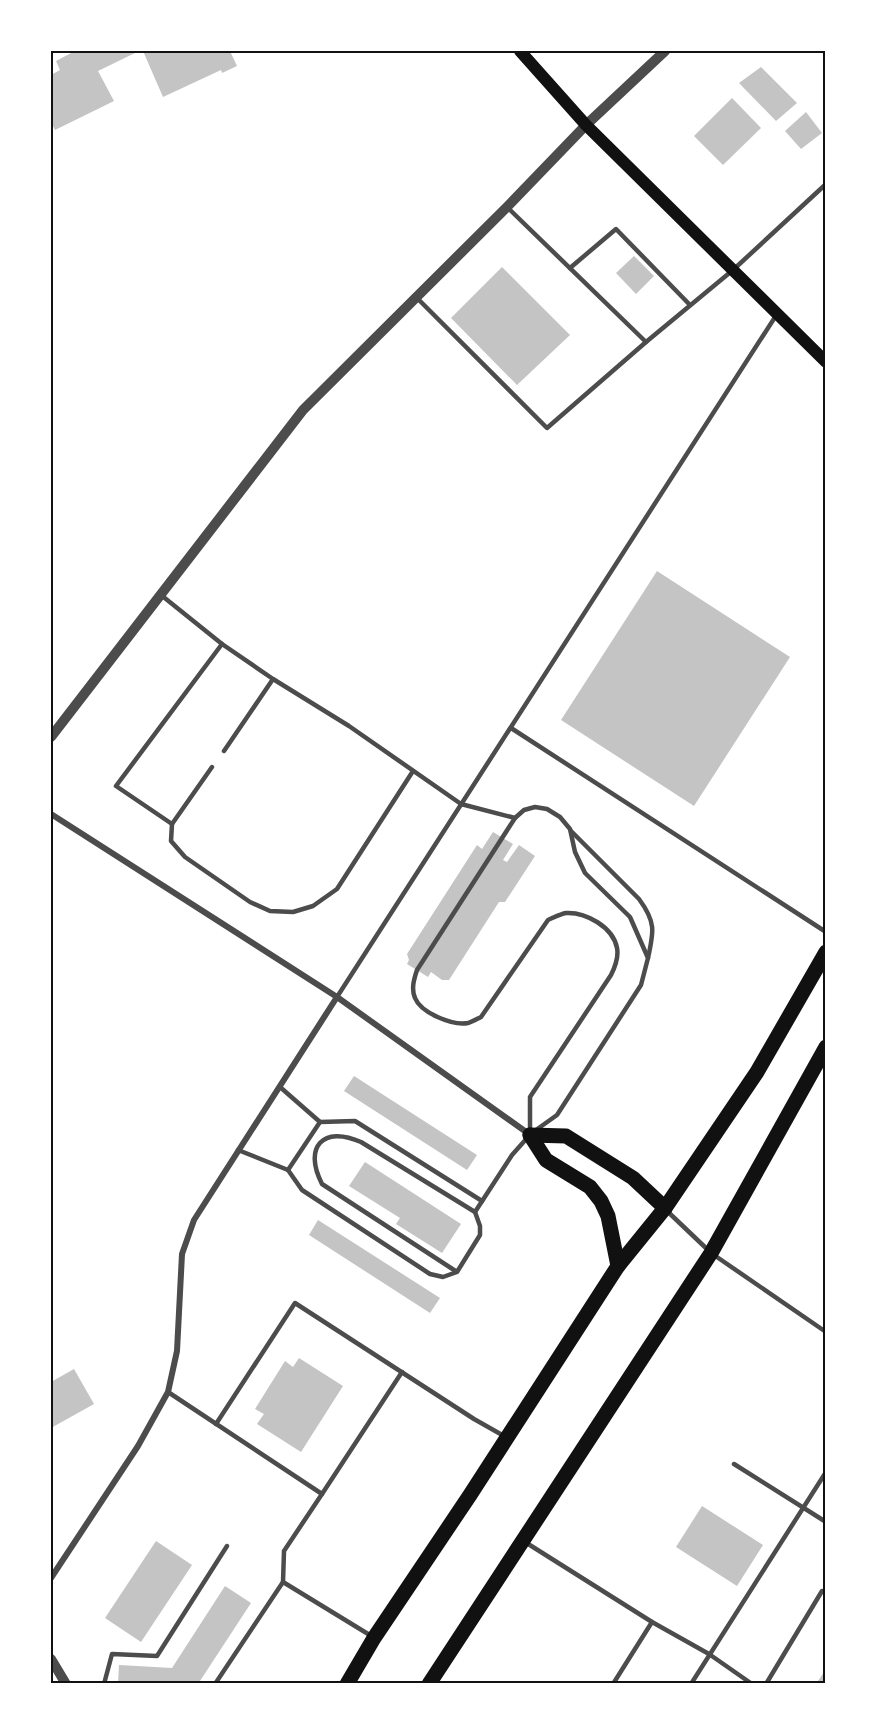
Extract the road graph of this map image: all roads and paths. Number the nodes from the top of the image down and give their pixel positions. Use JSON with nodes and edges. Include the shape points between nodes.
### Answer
{"nodes":[{"id":1,"x":520,"y":51,"type":"edge"},
{"id":2,"x":665,"y":51,"type":"edge"},
{"id":3,"x":586,"y":125,"type":"junction"},
{"id":4,"x":826,"y":184,"type":"edge"},
{"id":5,"x":507,"y":207,"type":"junction"},
{"id":6,"x":570,"y":268,"type":"junction"},
{"id":7,"x":733,"y":270,"type":"junction"},
{"id":8,"x":417,"y":298,"type":"junction"},
{"id":9,"x":690,"y":305,"type":"junction"},
{"id":10,"x":777,"y":314,"type":"junction"},
{"id":11,"x":646,"y":342,"type":"junction"},
{"id":12,"x":826,"y":362,"type":"edge"},
{"id":13,"x":161,"y":595,"type":"junction"},
{"id":14,"x":222,"y":644,"type":"junction"},
{"id":15,"x":273,"y":680,"type":"junction"},
{"id":16,"x":511,"y":728,"type":"junction"},
{"id":17,"x":51,"y":737,"type":"edge"},
{"id":18,"x":224,"y":751,"type":"dead end"},
{"id":19,"x":212,"y":767,"type":"dead end"},
{"id":20,"x":413,"y":771,"type":"junction"},
{"id":21,"x":461,"y":804,"type":"junction"},
{"id":22,"x":51,"y":814,"type":"edge"},
{"id":23,"x":515,"y":818,"type":"junction"},
{"id":24,"x":172,"y":824,"type":"junction"},
{"id":25,"x":570,"y":829,"type":"junction"},
{"id":26,"x":826,"y":932,"type":"edge"},
{"id":27,"x":823,"y":956,"type":"edge"},
{"id":28,"x":648,"y":958,"type":"junction"},
{"id":29,"x":337,"y":997,"type":"junction"},
{"id":30,"x":826,"y":1047,"type":"edge"},
{"id":31,"x":280,"y":1087,"type":"junction"},
{"id":32,"x":320,"y":1122,"type":"junction"},
{"id":33,"x":530,"y":1135,"type":"junction"},
{"id":34,"x":238,"y":1150,"type":"junction"},
{"id":35,"x":288,"y":1170,"type":"junction"},
{"id":36,"x":482,"y":1201,"type":"junction"},
{"id":37,"x":664,"y":1208,"type":"junction"},
{"id":38,"x":475,"y":1212,"type":"junction"},
{"id":39,"x":711,"y":1253,"type":"junction"},
{"id":40,"x":618,"y":1266,"type":"junction"},
{"id":41,"x":457,"y":1272,"type":"junction"},
{"id":42,"x":826,"y":1332,"type":"edge"},
{"id":43,"x":402,"y":1372,"type":"junction"},
{"id":44,"x":168,"y":1392,"type":"junction"},
{"id":45,"x":216,"y":1424,"type":"junction"},
{"id":46,"x":506,"y":1437,"type":"junction"},
{"id":47,"x":734,"y":1464,"type":"dead end"},
{"id":48,"x":826,"y":1472,"type":"edge"},
{"id":49,"x":322,"y":1494,"type":"junction"},
{"id":50,"x":802,"y":1507,"type":"junction"},
{"id":51,"x":826,"y":1522,"type":"edge"},
{"id":52,"x":522,"y":1541,"type":"junction"},
{"id":53,"x":227,"y":1546,"type":"dead end"},
{"id":54,"x":51,"y":1578,"type":"edge"},
{"id":55,"x":283,"y":1582,"type":"junction"},
{"id":56,"x":822,"y":1591,"type":"dead end"},
{"id":57,"x":652,"y":1622,"type":"junction"},
{"id":58,"x":374,"y":1638,"type":"junction"},
{"id":59,"x":709,"y":1654,"type":"junction"},
{"id":60,"x":51,"y":1659,"type":"edge"},
{"id":61,"x":66,"y":1684,"type":"edge"},
{"id":62,"x":104,"y":1684,"type":"edge"},
{"id":63,"x":215,"y":1684,"type":"edge"},
{"id":64,"x":347,"y":1684,"type":"edge"},
{"id":65,"x":429,"y":1684,"type":"edge"},
{"id":66,"x":613,"y":1684,"type":"edge"},
{"id":67,"x":691,"y":1684,"type":"edge"},
{"id":68,"x":752,"y":1684,"type":"edge"},
{"id":69,"x":766,"y":1684,"type":"edge"}],
"edges":[{"from":1,"to":3,"type":"main road"},
{"from":2,"to":3,"type":"street"},
{"from":3,"to":5,"type":"street"},
{"from":3,"to":7,"type":"main road"},
{"from":4,"to":7,"type":"lane"},
{"from":5,"to":6,"type":"lane"},
{"from":5,"to":8,"type":"street"},
{"from":6,"to":9,"type":"lane","via":[[616,229]]},
{"from":6,"to":11,"type":"lane"},
{"from":7,"to":9,"type":"lane"},
{"from":7,"to":10,"type":"main road"},
{"from":8,"to":11,"type":"lane","via":[[547,429]]},
{"from":8,"to":13,"type":"street","via":[[303,410]]},
{"from":9,"to":11,"type":"lane"},
{"from":10,"to":12,"type":"main road"},
{"from":10,"to":16,"type":"lane"},
{"from":13,"to":14,"type":"lane"},
{"from":13,"to":17,"type":"street"},
{"from":14,"to":15,"type":"lane"},
{"from":14,"to":24,"type":"lane","via":[[116,786]]},
{"from":15,"to":18,"type":"lane"},
{"from":15,"to":20,"type":"lane"},
{"from":16,"to":21,"type":"lane"},
{"from":16,"to":26,"type":"lane"},
{"from":19,"to":24,"type":"lane"},
{"from":20,"to":21,"type":"lane"},
{"from":20,"to":24,"type":"lane","via":[[337,889],[313,906],[293,912],[270,910],[250,902],[185,857],[171,841]]},
{"from":21,"to":23,"type":"lane"},
{"from":21,"to":29,"type":"lane"},
{"from":22,"to":29,"type":"street"},
{"from":23,"to":25,"type":"lane","via":[[524,810],[547,809]]},
{"from":23,"to":33,"type":"lane","via":[[417,970],[413,989],[420,1007],[450,1022],[468,1023],[481,1017],[548,920],[564,913],[583,915],[610,934],[617,948],[617,962],[530,1097]]},
{"from":25,"to":28,"type":"lane","via":[[585,873],[630,917]]},
{"from":25,"to":28,"type":"lane","via":[[648,911],[654,924]]},
{"from":27,"to":37,"type":"main road","via":[[757,1072]]},
{"from":28,"to":33,"type":"lane","via":[[641,985],[557,1115]]},
{"from":29,"to":31,"type":"street"},
{"from":29,"to":33,"type":"street"},
{"from":30,"to":39,"type":"main road"},
{"from":31,"to":32,"type":"lane"},
{"from":31,"to":34,"type":"street"},
{"from":32,"to":35,"type":"lane"},
{"from":32,"to":36,"type":"lane","via":[[355,1121]]},
{"from":33,"to":36,"type":"lane"},
{"from":33,"to":37,"type":"main road","via":[[566,1136],[633,1178]]},
{"from":33,"to":40,"type":"main road","via":[[546,1160],[590,1187],[601,1201]]},
{"from":34,"to":35,"type":"lane"},
{"from":34,"to":44,"type":"street","via":[[195,1220],[182,1254],[177,1351]]},
{"from":35,"to":41,"type":"lane","via":[[302,1190],[429,1274],[443,1277]]},
{"from":36,"to":38,"type":"lane"},
{"from":37,"to":39,"type":"lane"},
{"from":37,"to":40,"type":"main road"},
{"from":38,"to":41,"type":"lane","via":[[480,1235]]},
{"from":38,"to":41,"type":"lane","via":[[347,1135],[330,1135],[319,1143],[314,1156],[315,1171],[322,1184]]},
{"from":39,"to":42,"type":"lane"},
{"from":39,"to":52,"type":"main road"},
{"from":40,"to":46,"type":"main road"},
{"from":43,"to":45,"type":"lane","via":[[295,1303]]},
{"from":43,"to":46,"type":"lane"},
{"from":43,"to":49,"type":"lane"},
{"from":44,"to":45,"type":"lane"},
{"from":44,"to":54,"type":"street","via":[[138,1446]]},
{"from":45,"to":49,"type":"lane"},
{"from":46,"to":58,"type":"main road"},
{"from":47,"to":50,"type":"lane"},
{"from":48,"to":50,"type":"lane"},
{"from":49,"to":55,"type":"lane","via":[[284,1551]]},
{"from":50,"to":51,"type":"lane"},
{"from":50,"to":59,"type":"lane"},
{"from":52,"to":57,"type":"lane"},
{"from":52,"to":65,"type":"main road"},
{"from":53,"to":62,"type":"lane","via":[[157,1656],[112,1654]]},
{"from":55,"to":58,"type":"lane"},
{"from":55,"to":63,"type":"lane"},
{"from":56,"to":69,"type":"lane"},
{"from":57,"to":59,"type":"lane"},
{"from":57,"to":66,"type":"lane"},
{"from":58,"to":64,"type":"main road"},
{"from":59,"to":67,"type":"lane"},
{"from":59,"to":68,"type":"lane"},
{"from":60,"to":61,"type":"street"}]}
